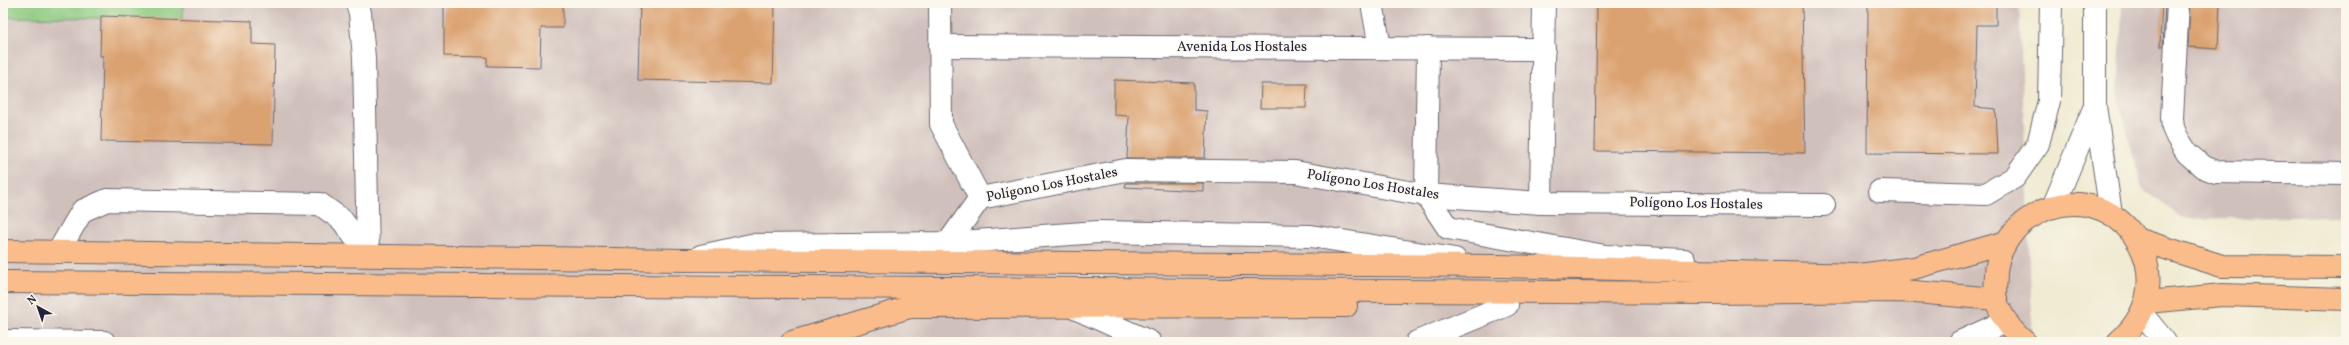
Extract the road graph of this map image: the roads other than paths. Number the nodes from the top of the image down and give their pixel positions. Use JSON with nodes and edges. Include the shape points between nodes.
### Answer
{"nodes":[{"id":1,"x":357,"y":3,"type":"edge"},
{"id":2,"x":940,"y":3,"type":"edge"},
{"id":3,"x":1372,"y":3,"type":"edge"},
{"id":4,"x":1544,"y":3,"type":"edge"},
{"id":5,"x":2051,"y":3,"type":"edge"},
{"id":6,"x":2095,"y":3,"type":"edge"},
{"id":7,"x":2178,"y":3,"type":"edge"},
{"id":8,"x":940,"y":46,"type":"junction"},
{"id":9,"x":1380,"y":48,"type":"junction"},
{"id":10,"x":1428,"y":48,"type":"junction"},
{"id":11,"x":1544,"y":49,"type":"junction"},
{"id":12,"x":2095,"y":106,"type":"junction"},
{"id":13,"x":2346,"y":174,"type":"edge"},
{"id":14,"x":1880,"y":191,"type":"dead end"},
{"id":15,"x":1426,"y":195,"type":"junction"},
{"id":16,"x":980,"y":198,"type":"junction"},
{"id":17,"x":1541,"y":203,"type":"junction"},
{"id":18,"x":1824,"y":205,"type":"dead end"},
{"id":19,"x":2053,"y":206,"type":"junction"},
{"id":20,"x":2111,"y":214,"type":"junction"},
{"id":21,"x":2137,"y":239,"type":"junction"},
{"id":22,"x":2006,"y":242,"type":"junction"},
{"id":23,"x":948,"y":243,"type":"junction"},
{"id":24,"x":3,"y":251,"type":"edge"},
{"id":25,"x":58,"y":252,"type":"junction"},
{"id":26,"x":368,"y":256,"type":"junction"},
{"id":27,"x":686,"y":260,"type":"junction"},
{"id":28,"x":1500,"y":266,"type":"junction"},
{"id":29,"x":2346,"y":267,"type":"edge"},
{"id":30,"x":1858,"y":275,"type":"junction"},
{"id":31,"x":3,"y":282,"type":"edge"},
{"id":32,"x":1014,"y":288,"type":"junction"},
{"id":33,"x":1709,"y":293,"type":"junction"},
{"id":34,"x":2346,"y":299,"type":"edge"},
{"id":35,"x":1996,"y":300,"type":"junction"},
{"id":36,"x":1507,"y":305,"type":"junction"},
{"id":37,"x":1072,"y":307,"type":"junction"},
{"id":38,"x":2144,"y":308,"type":"junction"},
{"id":39,"x":2006,"y":320,"type":"junction"},
{"id":40,"x":3,"y":341,"type":"edge"},
{"id":41,"x":104,"y":342,"type":"edge"},
{"id":42,"x":792,"y":342,"type":"edge"},
{"id":43,"x":1150,"y":342,"type":"edge"},
{"id":44,"x":1417,"y":342,"type":"edge"},
{"id":45,"x":1960,"y":342,"type":"edge"},
{"id":46,"x":2025,"y":342,"type":"edge"},
{"id":47,"x":2118,"y":342,"type":"edge"},
{"id":48,"x":2165,"y":342,"type":"edge"}],
"edges":[{"from":1,"to":26,"type":"street","via":[[364,58]]},
{"from":2,"to":8,"type":"street"},
{"from":3,"to":9,"type":"street"},
{"from":4,"to":11,"type":"street"},
{"from":5,"to":14,"type":"street","via":[[2049,101],[2038,144],[2015,178],[1986,194]]},
{"from":6,"to":12,"type":"street"},
{"from":7,"to":13,"type":"street","via":[[2172,118],[2177,138],[2187,153],[2203,167],[2216,172]]},
{"from":8,"to":9,"type":"street","name":"Avenida Los Hostales"},
{"from":8,"to":16,"type":"street","via":[[941,124]]},
{"from":9,"to":10,"type":"street","name":"Avenida Los Hostales"},
{"from":10,"to":11,"type":"street","name":"Avenida Los Hostales"},
{"from":10,"to":15,"type":"street"},
{"from":11,"to":17,"type":"street"},
{"from":12,"to":19,"type":"street"},
{"from":12,"to":20,"type":"street"},
{"from":15,"to":16,"type":"street","name":"Polígono Los Hostales","via":[[1295,172],[1126,170]]},
{"from":15,"to":17,"type":"street","name":"Polígono Los Hostales"},
{"from":15,"to":30,"type":"street","via":[[1448,228],[1464,231],[1605,256],[1751,264]]},
{"from":16,"to":23,"type":"street","name":"Polígono Los Hostales"},
{"from":17,"to":18,"type":"street","name":"Polígono Los Hostales"},
{"from":19,"to":20,"type":"main road","via":[[2073,204],[2093,207]]},
{"from":19,"to":22,"type":"main road","via":[[2034,214],[2018,226]]},
{"from":20,"to":21,"type":"main road","via":[[2126,225]]},
{"from":21,"to":29,"type":"main road","via":[[2222,266]]},
{"from":21,"to":38,"type":"main road","via":[[2146,259],[2150,280]]},
{"from":22,"to":30,"type":"main road","via":[[1914,268]]},
{"from":22,"to":35,"type":"main road","via":[[1997,265]]},
{"from":23,"to":27,"type":"street","via":[[751,245]]},
{"from":23,"to":28,"type":"street","via":[[1098,232],[1311,236]]},
{"from":24,"to":25,"type":"main road"},
{"from":25,"to":26,"type":"main road"},
{"from":25,"to":26,"type":"street","via":[[82,211],[107,200],[320,204],[342,220]]},
{"from":26,"to":27,"type":"main road"},
{"from":27,"to":28,"type":"main road"},
{"from":28,"to":30,"type":"main road"},
{"from":31,"to":32,"type":"main road"},
{"from":32,"to":33,"type":"main road"},
{"from":32,"to":37,"type":"street"},
{"from":33,"to":35,"type":"main road","via":[[1903,291]]},
{"from":33,"to":36,"type":"main road","via":[[1663,304]]},
{"from":34,"to":38,"type":"main road","via":[[2222,295]]},
{"from":35,"to":39,"type":"main road"},
{"from":36,"to":37,"type":"main road"},
{"from":36,"to":44,"type":"street"},
{"from":37,"to":42,"type":"main road","via":[[910,307]]},
{"from":37,"to":43,"type":"street"},
{"from":38,"to":47,"type":"main road","via":[[2130,332]]},
{"from":38,"to":48,"type":"street"},
{"from":39,"to":45,"type":"street"},
{"from":39,"to":46,"type":"main road"},
{"from":40,"to":41,"type":"street"}]}
